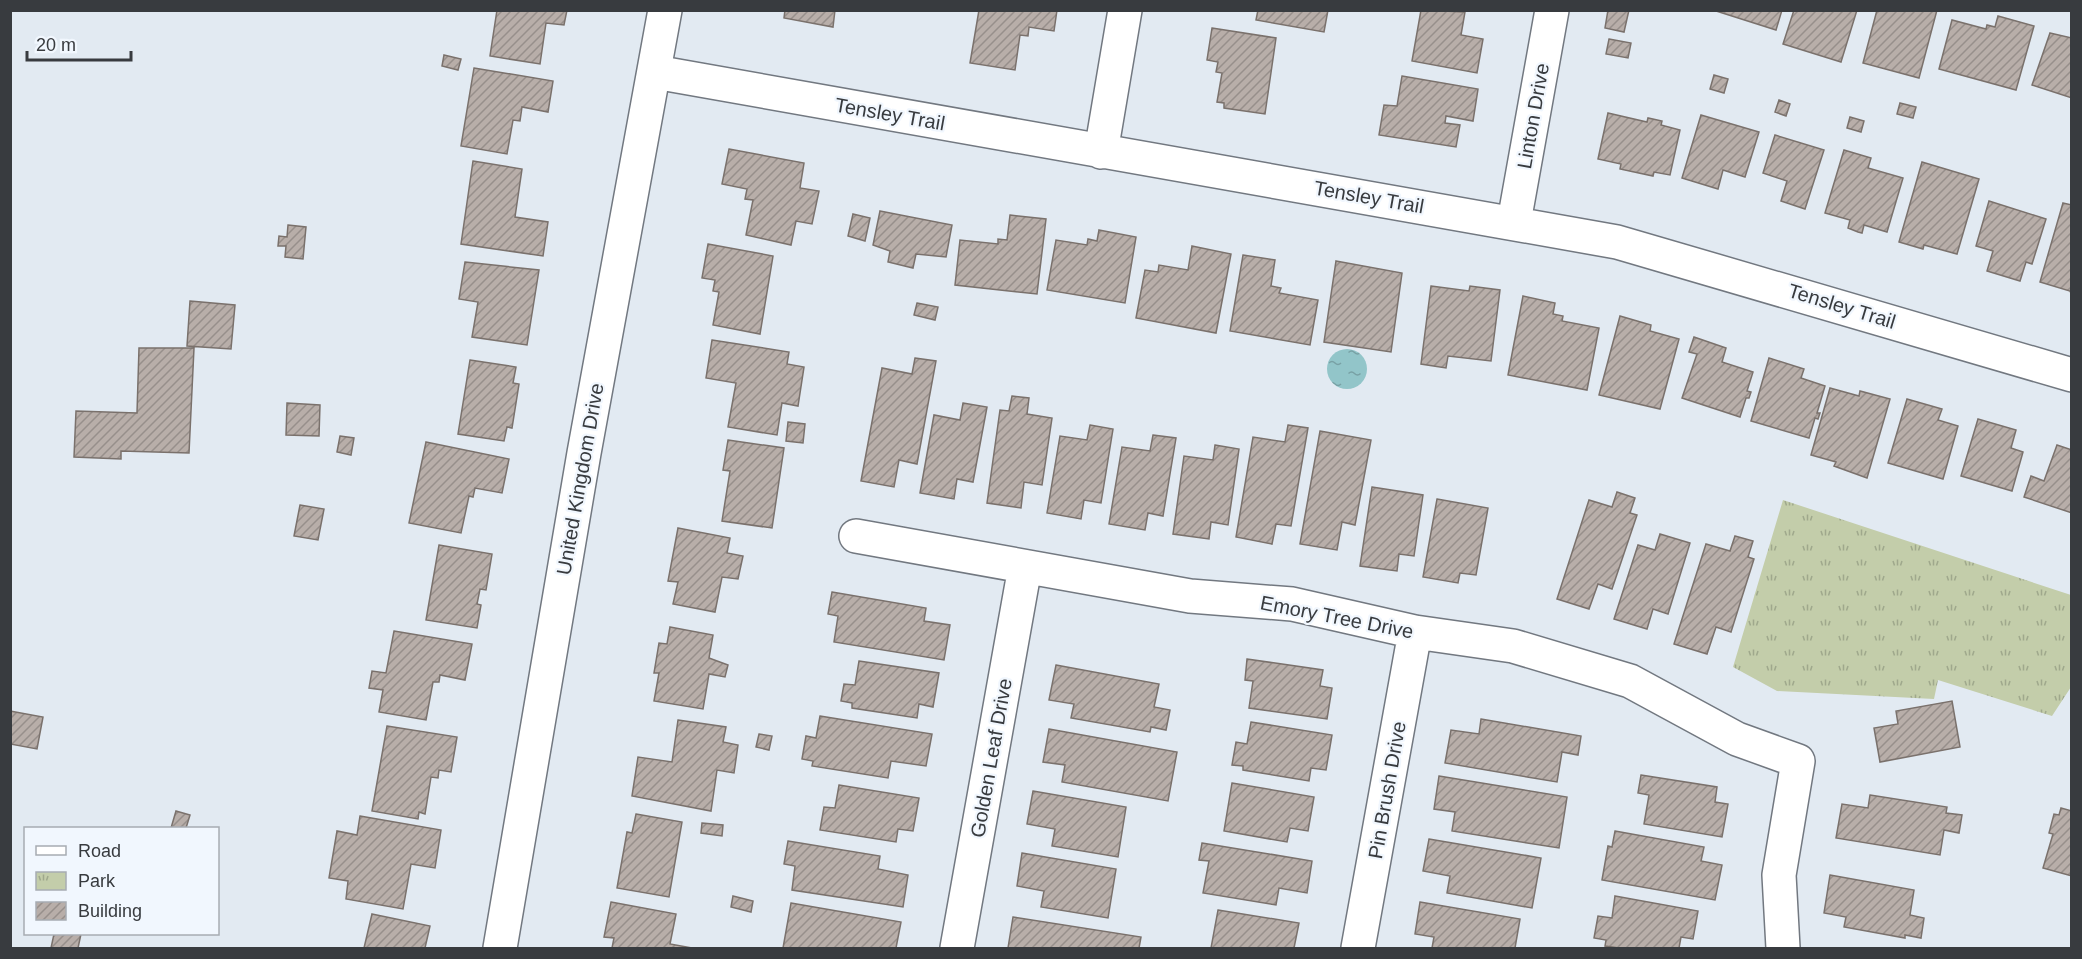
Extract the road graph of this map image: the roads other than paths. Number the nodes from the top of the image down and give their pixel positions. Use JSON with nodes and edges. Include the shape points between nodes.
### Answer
{"nodes":[{"id":1,"x":665,"y":10,"type":"edge"},
{"id":2,"x":1125,"y":10,"type":"edge"},
{"id":3,"x":1552,"y":10,"type":"edge"},
{"id":4,"x":655,"y":72,"type":"junction"},
{"id":5,"x":1101,"y":152,"type":"junction"},
{"id":6,"x":1514,"y":222,"type":"junction"},
{"id":7,"x":2072,"y":375,"type":"edge"},
{"id":8,"x":856,"y":536,"type":"dead end"},
{"id":9,"x":1024,"y":567,"type":"junction"},
{"id":10,"x":1415,"y":632,"type":"junction"},
{"id":11,"x":500,"y":948,"type":"edge"},
{"id":12,"x":957,"y":948,"type":"edge"},
{"id":13,"x":1358,"y":948,"type":"edge"},
{"id":14,"x":1784,"y":948,"type":"edge"}],
"edges":[{"from":1,"to":4,"type":"street","name":"United Kingdom Drive"},
{"from":2,"to":5,"type":"street"},
{"from":3,"to":6,"type":"street","name":"Linton Drive"},
{"from":4,"to":5,"type":"street","name":"Tensley Trail"},
{"from":4,"to":11,"type":"street","name":"United Kingdom Drive","via":[[582,465]]},
{"from":5,"to":6,"type":"street","name":"Tensley Trail"},
{"from":6,"to":7,"type":"street","name":"Tensley Trail","via":[[1669,255]]},
{"from":8,"to":9,"type":"street","name":"Emory Tree Drive"},
{"from":9,"to":10,"type":"street","name":"Emory Tree Drive","via":[[1190,596],[1292,604]]},
{"from":9,"to":12,"type":"street","name":"Golden Leaf Drive"},
{"from":10,"to":13,"type":"street","name":"Pin Brush Drive"},
{"from":10,"to":14,"type":"street","name":"Emory Tree Drive","via":[[1513,646],[1606,672],[1737,739],[1798,761],[1779,874]]}]}
